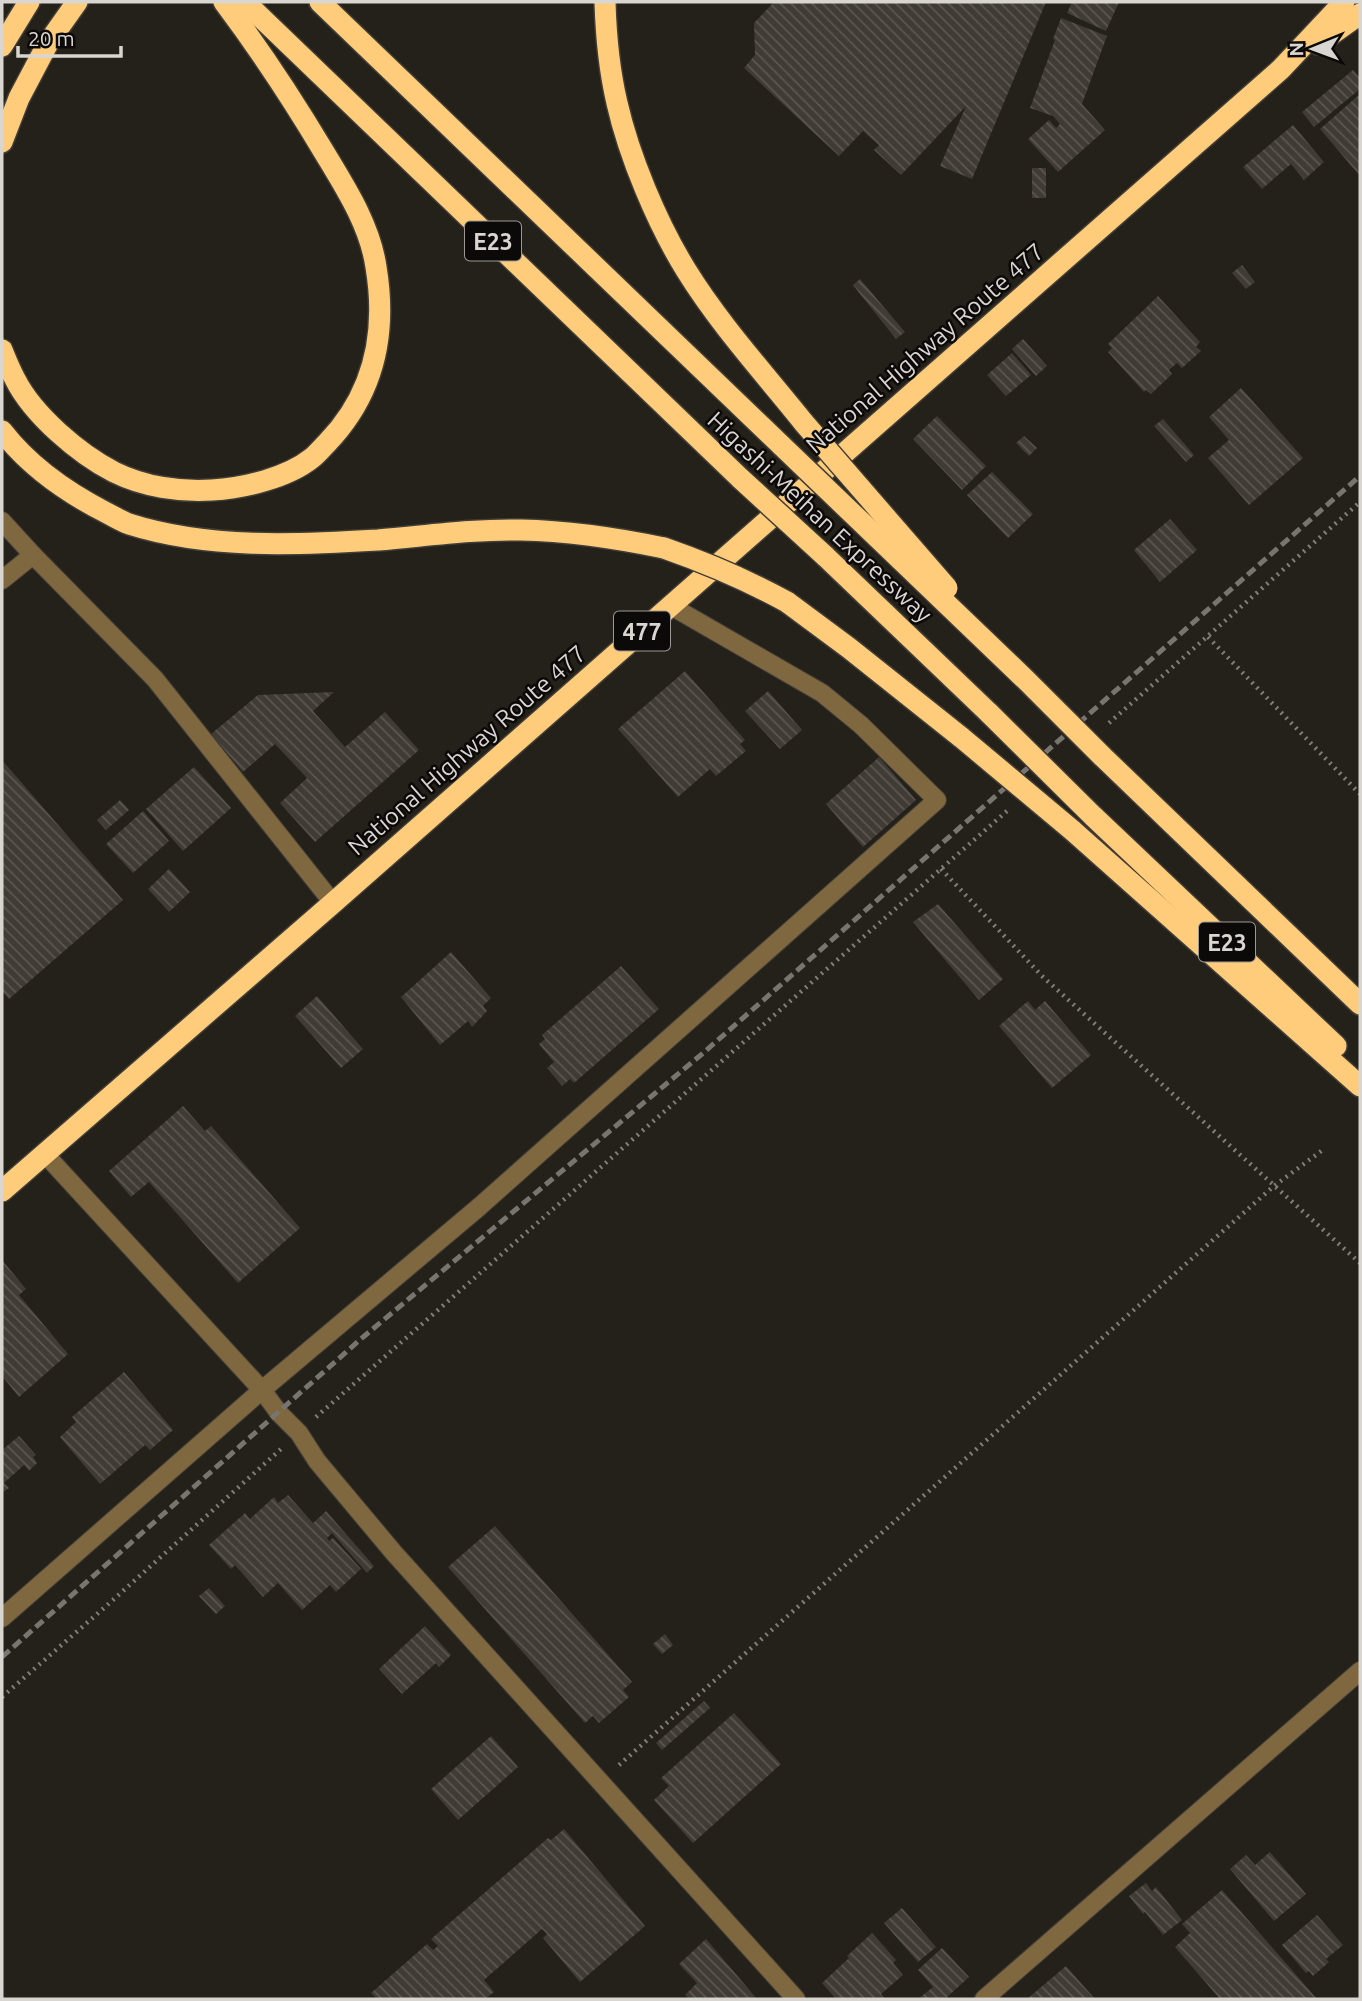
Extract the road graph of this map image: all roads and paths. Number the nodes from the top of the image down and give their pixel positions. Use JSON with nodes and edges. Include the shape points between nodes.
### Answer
{"nodes":[{"id":1,"x":29,"y":2,"type":"edge"},
{"id":2,"x":77,"y":2,"type":"edge"},
{"id":3,"x":224,"y":2,"type":"edge"},
{"id":4,"x":245,"y":2,"type":"edge"},
{"id":5,"x":320,"y":2,"type":"edge"},
{"id":6,"x":604,"y":2,"type":"edge"},
{"id":7,"x":1345,"y":2,"type":"edge"},
{"id":8,"x":1360,"y":14,"type":"edge"},
{"id":9,"x":2,"y":46,"type":"edge"},
{"id":10,"x":1281,"y":69,"type":"junction"},
{"id":11,"x":2,"y":142,"type":"edge"},
{"id":12,"x":2,"y":350,"type":"edge"},
{"id":13,"x":2,"y":431,"type":"edge"},
{"id":14,"x":1360,"y":502,"type":"edge"},
{"id":15,"x":2,"y":521,"type":"edge"},
{"id":16,"x":33,"y":555,"type":"junction"},
{"id":17,"x":2,"y":580,"type":"edge"},
{"id":18,"x":671,"y":606,"type":"junction"},
{"id":19,"x":1026,"y":680,"type":"junction"},
{"id":20,"x":1360,"y":794,"type":"edge"},
{"id":21,"x":333,"y":902,"type":"junction"},
{"id":22,"x":1360,"y":1004,"type":"edge"},
{"id":23,"x":1360,"y":1069,"type":"edge"},
{"id":24,"x":1360,"y":1086,"type":"edge"},
{"id":25,"x":1324,"y":1149,"type":"dead end"},
{"id":26,"x":44,"y":1153,"type":"junction"},
{"id":27,"x":1274,"y":1186,"type":"junction"},
{"id":28,"x":2,"y":1191,"type":"edge"},
{"id":29,"x":1360,"y":1263,"type":"edge"},
{"id":30,"x":262,"y":1390,"type":"junction"},
{"id":31,"x":299,"y":1433,"type":"junction"},
{"id":32,"x":2,"y":1618,"type":"edge"},
{"id":33,"x":1360,"y":1671,"type":"edge"},
{"id":34,"x":2,"y":1697,"type":"edge"},
{"id":35,"x":600,"y":1782,"type":"junction"},
{"id":36,"x":796,"y":1999,"type":"edge"},
{"id":37,"x":984,"y":1999,"type":"edge"}],
"edges":[{"from":1,"to":9,"type":"highway"},
{"from":2,"to":11,"type":"highway","via":[[24,87]]},
{"from":3,"to":12,"type":"highway","via":[[261,50],[336,171],[361,218],[376,265],[377,348],[365,389],[342,427],[311,459],[276,478],[235,489],[158,487],[115,472],[75,447],[40,416],[16,382]]},
{"from":4,"to":23,"type":"highway","name":"Higashi-Meihan Expressway","number":"E23","bridge":true},
{"from":5,"to":19,"type":"highway","name":"Higashi-Meihan Expressway","number":"E23","bridge":true},
{"from":6,"to":19,"type":"highway","bridge":true,"via":[[617,104],[633,157],[686,269],[723,324],[804,423]]},
{"from":7,"to":10,"type":"highway","name":"National Highway Route 477","number":"477"},
{"from":8,"to":10,"type":"highway","name":"National Highway Route 477","number":"477"},
{"from":10,"to":18,"type":"highway","name":"National Highway Route 477","number":"477"},
{"from":13,"to":24,"type":"highway","bridge":true,"via":[[43,474],[83,501],[128,523],[177,535],[297,544],[467,531],[577,533],[664,548],[748,581],[787,602],[962,738]]},
{"from":14,"to":20,"type":"path","via":[[1208,638]]},
{"from":15,"to":16,"type":"street"},
{"from":16,"to":17,"type":"street"},
{"from":16,"to":21,"type":"street","via":[[155,679]]},
{"from":18,"to":21,"type":"highway","name":"National Highway Route 477","number":"477"},
{"from":18,"to":30,"type":"street","via":[[822,693],[937,800],[479,1208]]},
{"from":19,"to":22,"type":"highway","name":"Higashi-Meihan Expressway","number":"E23","bridge":true},
{"from":21,"to":26,"type":"highway","name":"National Highway Route 477","number":"477"},
{"from":25,"to":27,"type":"path"},
{"from":26,"to":28,"type":"highway","name":"National Highway Route 477","number":"477"},
{"from":26,"to":30,"type":"street"},
{"from":27,"to":29,"type":"path"},
{"from":27,"to":31,"type":"path","via":[[1044,977],[941,869]]},
{"from":27,"to":35,"type":"path"},
{"from":30,"to":31,"type":"street"},
{"from":30,"to":32,"type":"street"},
{"from":31,"to":34,"type":"path"},
{"from":31,"to":35,"type":"street","via":[[394,1553]]},
{"from":33,"to":37,"type":"street"},
{"from":35,"to":36,"type":"street"}]}
